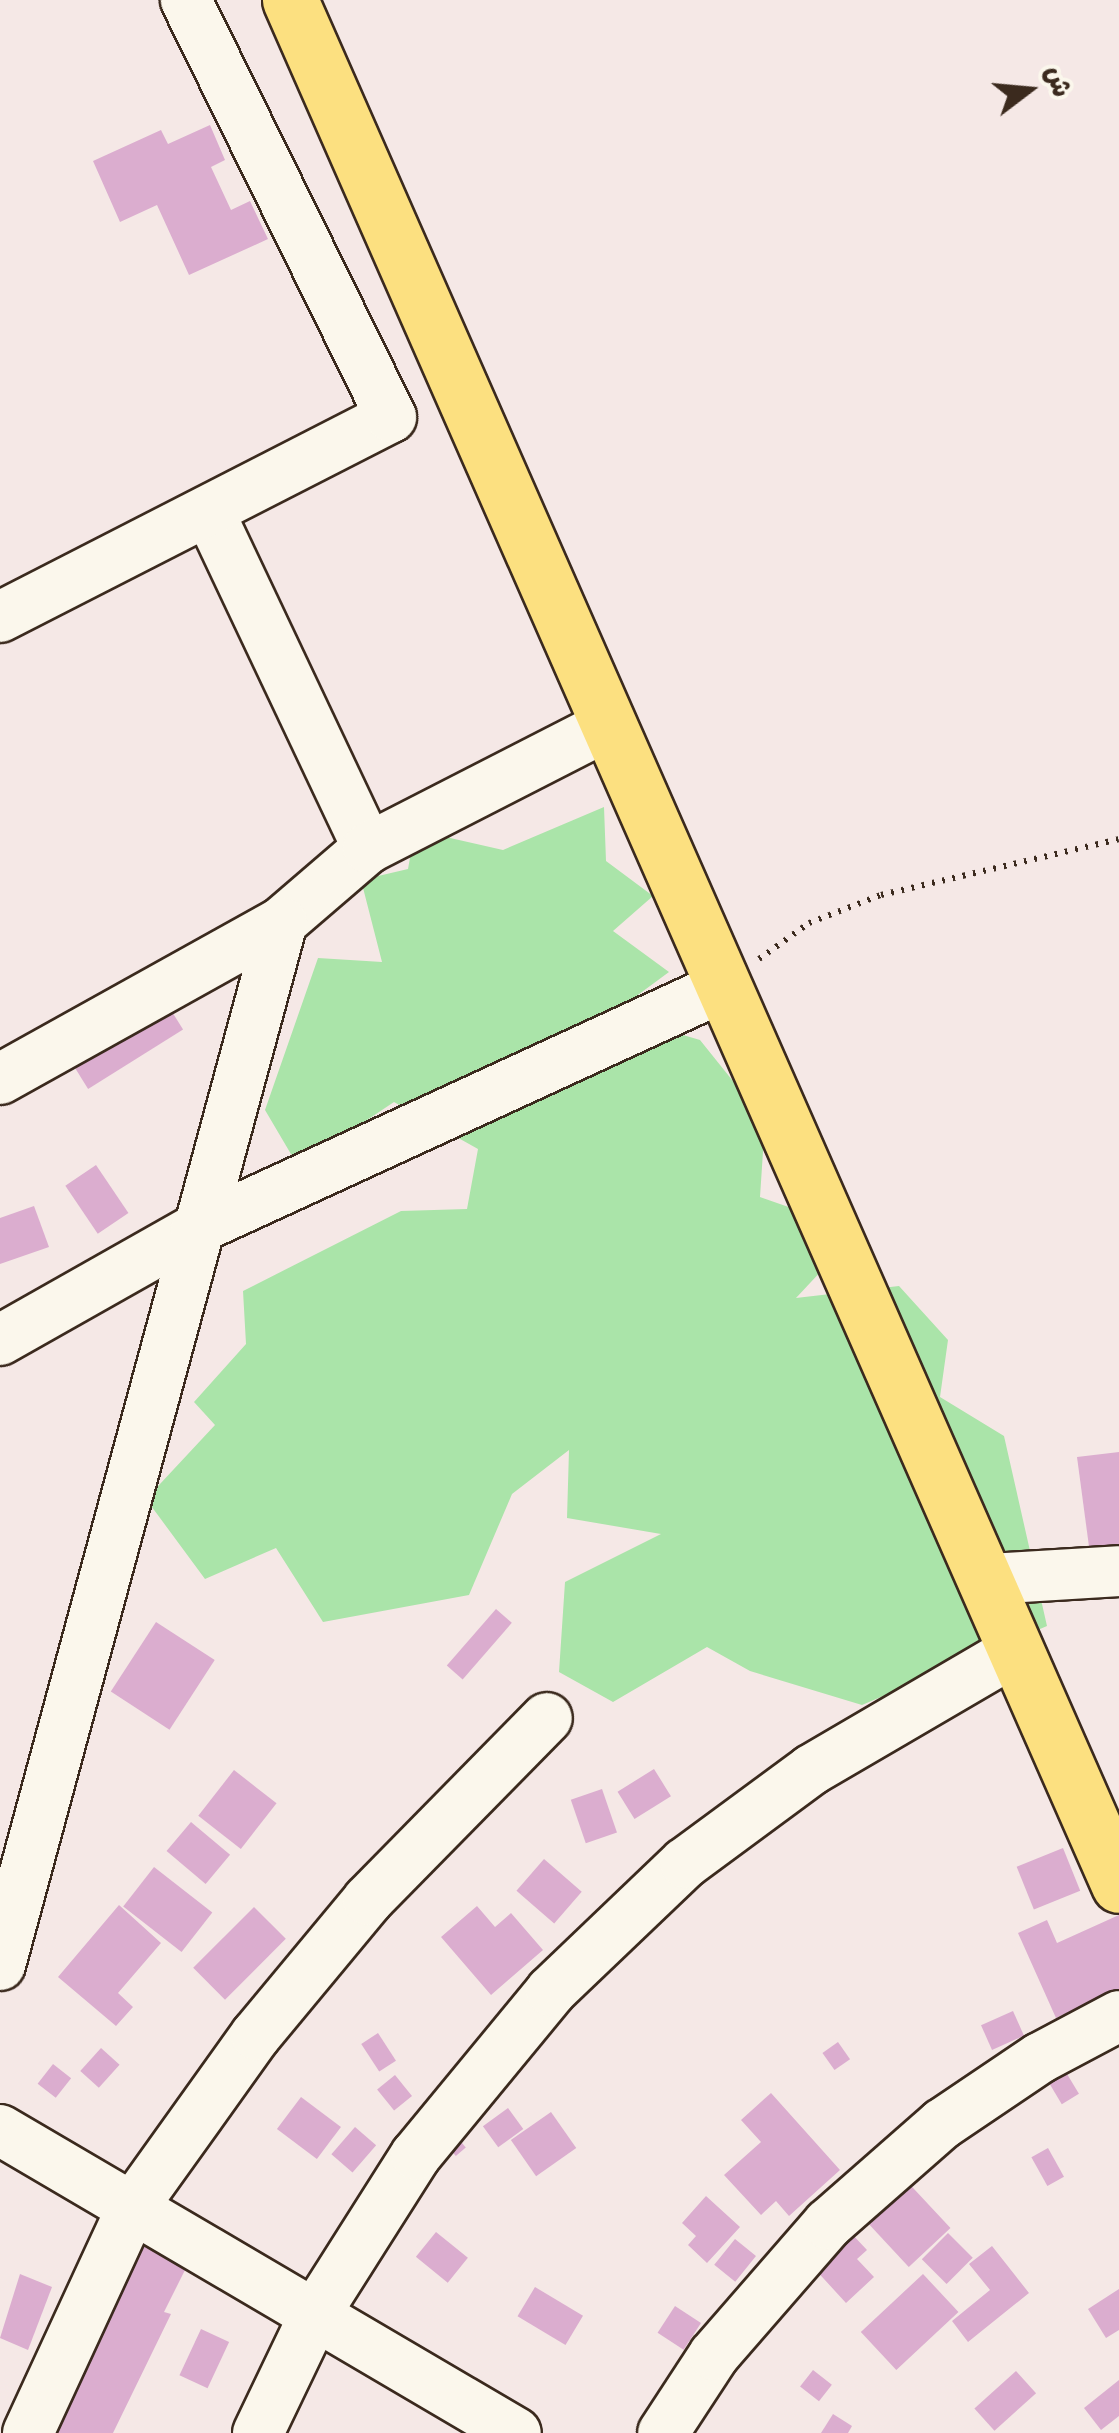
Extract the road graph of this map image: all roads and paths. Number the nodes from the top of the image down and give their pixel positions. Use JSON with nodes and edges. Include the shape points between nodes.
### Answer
{"nodes":[{"id":1,"x":186,"y":0,"type":"edge"},
{"id":2,"x":290,"y":0,"type":"edge"},
{"id":3,"x":209,"y":512,"type":"junction"},
{"id":4,"x":0,"y":617,"type":"edge"},
{"id":5,"x":606,"y":726,"type":"junction"},
{"id":6,"x":1119,"y":839,"type":"edge"},
{"id":7,"x":368,"y":848,"type":"junction"},
{"id":8,"x":282,"y":922,"type":"junction"},
{"id":9,"x":720,"y":988,"type":"junction"},
{"id":10,"x":0,"y":1079,"type":"edge"},
{"id":11,"x":196,"y":1229,"type":"junction"},
{"id":12,"x":0,"y":1340,"type":"edge"},
{"id":13,"x":1119,"y":1571,"type":"edge"},
{"id":14,"x":990,"y":1579,"type":"junction"},
{"id":15,"x":1016,"y":1651,"type":"junction"},
{"id":16,"x":547,"y":1718,"type":"dead end"},
{"id":17,"x":1119,"y":1885,"type":"edge"},
{"id":18,"x":0,"y":1965,"type":"edge"},
{"id":19,"x":1119,"y":2016,"type":"edge"},
{"id":20,"x":0,"y":2130,"type":"edge"},
{"id":21,"x":132,"y":2208,"type":"junction"},
{"id":22,"x":315,"y":2314,"type":"junction"},
{"id":23,"x":28,"y":2433,"type":"edge"},
{"id":24,"x":258,"y":2433,"type":"edge"},
{"id":25,"x":516,"y":2433,"type":"edge"},
{"id":26,"x":663,"y":2433,"type":"edge"}],
"edges":[{"from":1,"to":3,"type":"street","via":[[391,417]]},
{"from":2,"to":5,"type":"main road"},
{"from":3,"to":4,"type":"street"},
{"from":3,"to":7,"type":"street"},
{"from":5,"to":7,"type":"street"},
{"from":5,"to":9,"type":"main road"},
{"from":6,"to":9,"type":"path","via":[[881,895],[808,922]]},
{"from":7,"to":8,"type":"street"},
{"from":8,"to":10,"type":"street"},
{"from":8,"to":11,"type":"street"},
{"from":9,"to":11,"type":"street"},
{"from":9,"to":14,"type":"main road"},
{"from":11,"to":12,"type":"street"},
{"from":11,"to":18,"type":"street"},
{"from":13,"to":14,"type":"street"},
{"from":14,"to":15,"type":"main road"},
{"from":15,"to":17,"type":"main road"},
{"from":15,"to":22,"type":"street","via":[[811,1770],[685,1863],[551,1991],[416,2155]]},
{"from":16,"to":21,"type":"street","via":[[368,1900],[256,2035]]},
{"from":19,"to":26,"type":"street","via":[[1040,2058],[942,2124],[828,2224],[714,2356]]},
{"from":20,"to":21,"type":"street"},
{"from":21,"to":22,"type":"street"},
{"from":21,"to":23,"type":"street"},
{"from":22,"to":24,"type":"street"},
{"from":22,"to":25,"type":"street"}]}
